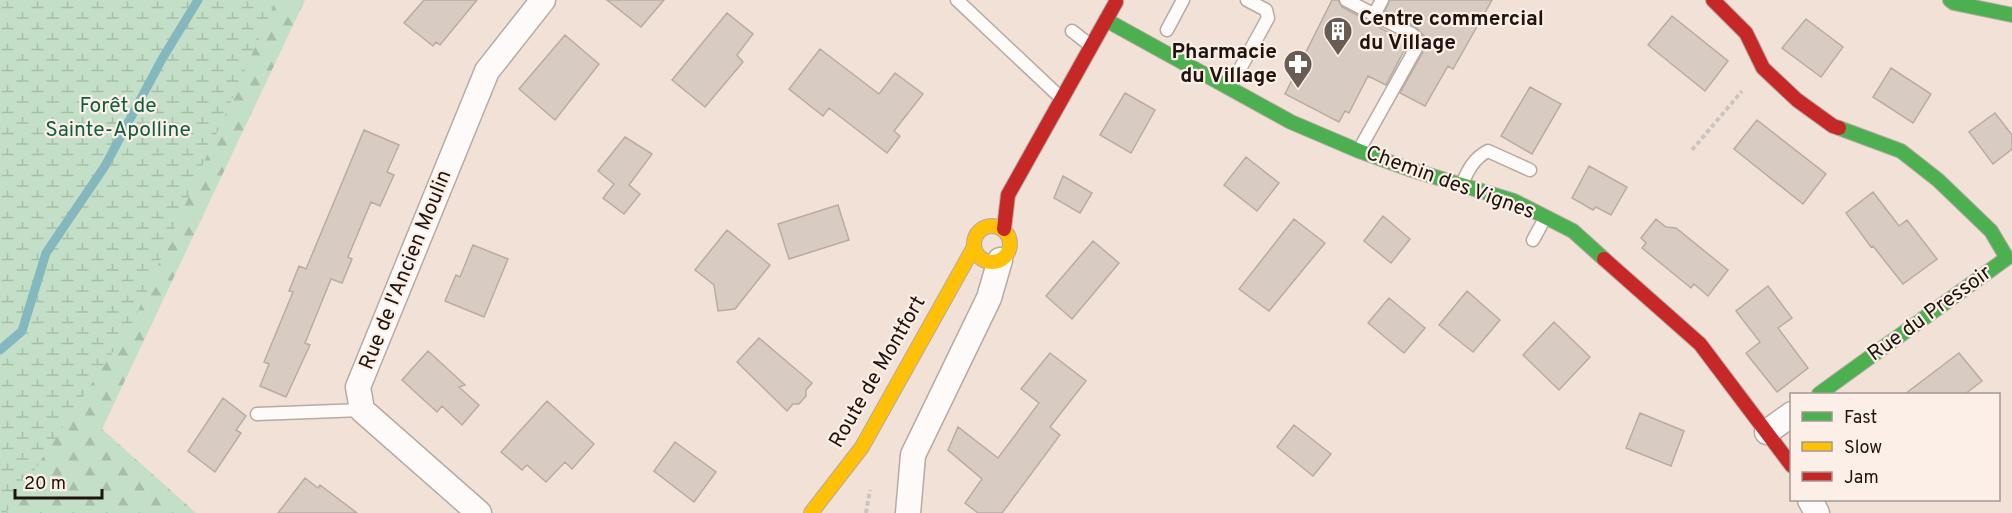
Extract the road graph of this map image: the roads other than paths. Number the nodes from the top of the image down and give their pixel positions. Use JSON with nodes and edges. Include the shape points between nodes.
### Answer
{"nodes":[{"id":1,"x":543,"y":0,"type":"edge"},
{"id":2,"x":957,"y":0,"type":"edge"},
{"id":3,"x":1183,"y":0,"type":"edge"},
{"id":4,"x":1246,"y":0,"type":"edge"},
{"id":5,"x":1346,"y":0,"type":"edge"},
{"id":6,"x":1382,"y":0,"type":"edge"},
{"id":7,"x":1713,"y":0,"type":"edge"},
{"id":8,"x":1950,"y":0,"type":"edge"},
{"id":9,"x":1109,"y":9,"type":"edge"},
{"id":10,"x":1374,"y":15,"type":"junction"},
{"id":11,"x":2012,"y":15,"type":"edge"},
{"id":12,"x":1167,"y":30,"type":"dead end"},
{"id":13,"x":1072,"y":31,"type":"dead end"},
{"id":14,"x":1091,"y":46,"type":"junction"},
{"id":15,"x":1229,"y":88,"type":"junction"},
{"id":16,"x":1061,"y":99,"type":"junction"},
{"id":17,"x":1359,"y":151,"type":"junction"},
{"id":18,"x":1530,"y":170,"type":"dead end"},
{"id":19,"x":1462,"y":185,"type":"junction"},
{"id":20,"x":1545,"y":217,"type":"junction"},
{"id":21,"x":1004,"y":229,"type":"junction"},
{"id":22,"x":1533,"y":240,"type":"dead end"},
{"id":23,"x":974,"y":247,"type":"junction"},
{"id":24,"x":1000,"y":260,"type":"junction"},
{"id":25,"x":1820,"y":393,"type":"edge"},
{"id":26,"x":362,"y":410,"type":"junction"},
{"id":27,"x":257,"y":414,"type":"dead end"},
{"id":28,"x":1790,"y":415,"type":"edge"},
{"id":29,"x":1767,"y":432,"type":"junction"},
{"id":30,"x":1790,"y":465,"type":"edge"},
{"id":31,"x":479,"y":513,"type":"edge"},
{"id":32,"x":811,"y":513,"type":"edge"},
{"id":33,"x":908,"y":513,"type":"edge"}],
"edges":[{"from":1,"to":26,"type":"street","name":"Rue de l'Ancien Moulin","via":[[488,71],[358,387]]},
{"from":2,"to":16,"type":"lane"},
{"from":3,"to":12,"type":"lane"},
{"from":4,"to":15,"type":"lane","via":[[1266,10],[1268,18]]},
{"from":5,"to":10,"type":"lane"},
{"from":6,"to":10,"type":"lane"},
{"from":7,"to":25,"type":"street","name":"Rue du Pressoir","via":[[1746,33],[1763,68],[1797,100],[1833,126],[1902,151],[1991,231],[2007,258]]},
{"from":8,"to":11,"type":"street"},
{"from":9,"to":14,"type":"street"},
{"from":9,"to":15,"type":"street","name":"Chemin des Vignes"},
{"from":10,"to":17,"type":"lane","via":[[1417,40]]},
{"from":13,"to":14,"type":"lane"},
{"from":14,"to":16,"type":"street"},
{"from":15,"to":17,"type":"street","name":"Chemin des Vignes","via":[[1291,122]]},
{"from":16,"to":21,"type":"street","via":[[1008,195]]},
{"from":17,"to":19,"type":"street","name":"Chemin des Vignes","via":[[1409,173]]},
{"from":18,"to":19,"type":"lane","via":[[1488,152],[1479,155]]},
{"from":19,"to":20,"type":"street","name":"Chemin des Vignes","via":[[1514,201]]},
{"from":20,"to":22,"type":"lane"},
{"from":20,"to":29,"type":"street","name":"Chemin des Vignes","via":[[1573,231],[1700,344]]},
{"from":21,"to":23,"type":"street","name":"Route de Montfort","via":[[994,225],[983,228]]},
{"from":21,"to":24,"type":"street","via":[[1010,246]]},
{"from":23,"to":24,"type":"street","via":[[984,260]]},
{"from":23,"to":32,"type":"street","name":"Route de Montfort","via":[[862,447]]},
{"from":24,"to":33,"type":"street","via":[[989,298],[913,455]]},
{"from":26,"to":27,"type":"lane"},
{"from":26,"to":31,"type":"street"},
{"from":28,"to":29,"type":"street"},
{"from":29,"to":30,"type":"street","name":"Chemin des Vignes"}]}
